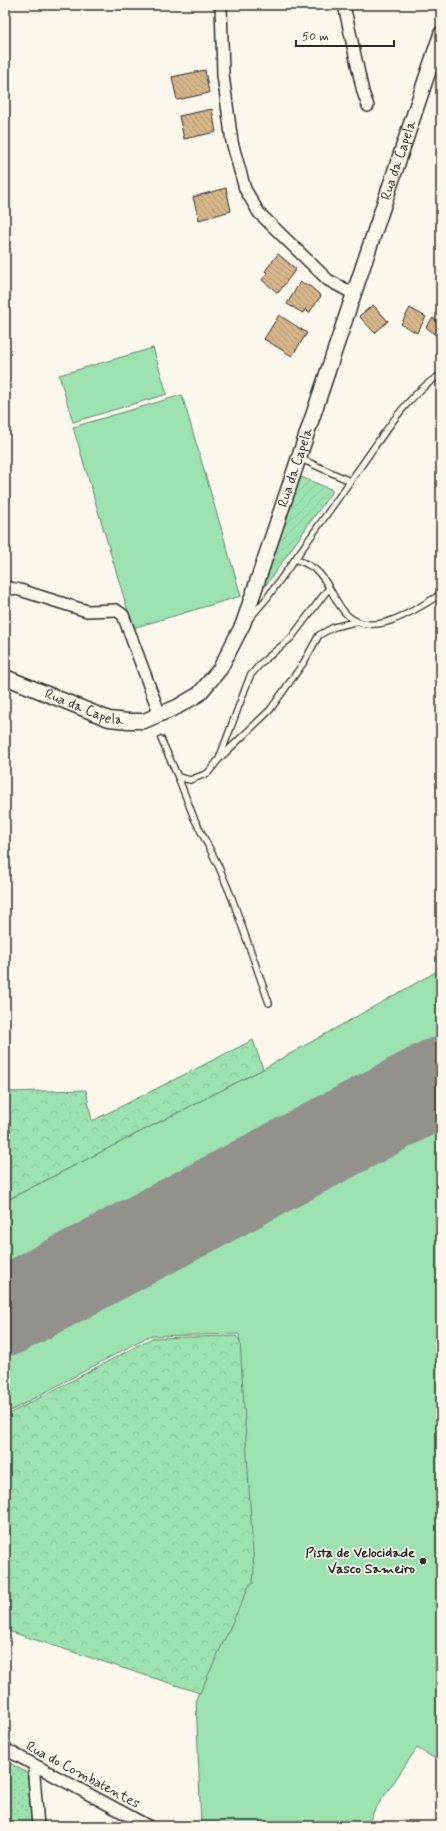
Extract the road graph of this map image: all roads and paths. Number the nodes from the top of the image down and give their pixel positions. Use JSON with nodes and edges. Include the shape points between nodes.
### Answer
{"nodes":[{"id":1,"x":221,"y":5,"type":"edge"},
{"id":2,"x":344,"y":5,"type":"edge"},
{"id":3,"x":441,"y":34,"type":"edge"},
{"id":4,"x":368,"y":106,"type":"dead end"},
{"id":5,"x":354,"y":294,"type":"junction"},
{"id":6,"x":441,"y":375,"type":"edge"},
{"id":7,"x":299,"y":457,"type":"junction"},
{"id":8,"x":350,"y":481,"type":"junction"},
{"id":9,"x":295,"y":558,"type":"junction"},
{"id":10,"x":5,"y":587,"type":"edge"},
{"id":11,"x":328,"y":588,"type":"junction"},
{"id":12,"x":441,"y":594,"type":"edge"},
{"id":13,"x":355,"y":622,"type":"junction"},
{"id":14,"x":241,"y":628,"type":"junction"},
{"id":15,"x":5,"y":677,"type":"edge"},
{"id":16,"x":160,"y":715,"type":"junction"},
{"id":17,"x":161,"y":739,"type":"dead end"},
{"id":18,"x":219,"y":759,"type":"junction"},
{"id":19,"x":178,"y":777,"type":"junction"},
{"id":20,"x":269,"y":1003,"type":"dead end"},
{"id":21,"x":5,"y":1749,"type":"edge"},
{"id":22,"x":35,"y":1766,"type":"junction"},
{"id":23,"x":38,"y":1826,"type":"edge"},
{"id":24,"x":148,"y":1826,"type":"edge"}],
"edges":[{"from":1,"to":5,"type":"street","via":[[223,75],[232,142],[245,189],[259,212],[328,280]]},
{"from":2,"to":4,"type":"street"},
{"from":3,"to":5,"type":"street","name":"Rua da Capela"},
{"from":5,"to":7,"type":"street","name":"Rua da Capela"},
{"from":6,"to":8,"type":"lane","via":[[411,399]]},
{"from":7,"to":8,"type":"lane"},
{"from":7,"to":14,"type":"street","name":"Rua da Capela"},
{"from":8,"to":9,"type":"lane"},
{"from":9,"to":11,"type":"lane","via":[[318,572]]},
{"from":9,"to":14,"type":"lane","via":[[267,598]]},
{"from":10,"to":16,"type":"street","via":[[87,611],[116,610],[123,615]]},
{"from":11,"to":13,"type":"lane","via":[[343,611]]},
{"from":11,"to":18,"type":"lane","via":[[291,638],[261,663],[250,676]]},
{"from":12,"to":13,"type":"lane","via":[[399,619],[368,624]]},
{"from":13,"to":18,"type":"lane","via":[[334,627],[320,635],[270,710]]},
{"from":14,"to":16,"type":"street","name":"Rua da Capela","via":[[220,669],[199,694]]},
{"from":15,"to":16,"type":"street","name":"Rua da Capela","via":[[109,719],[144,721]]},
{"from":17,"to":19,"type":"lane"},
{"from":18,"to":19,"type":"lane","via":[[208,773],[190,780]]},
{"from":19,"to":20,"type":"lane","via":[[194,818],[232,898]]},
{"from":21,"to":22,"type":"street","name":"Rua do Combatentes"},
{"from":22,"to":23,"type":"street"},
{"from":22,"to":24,"type":"street","name":"Rua do Combatentes"}]}
